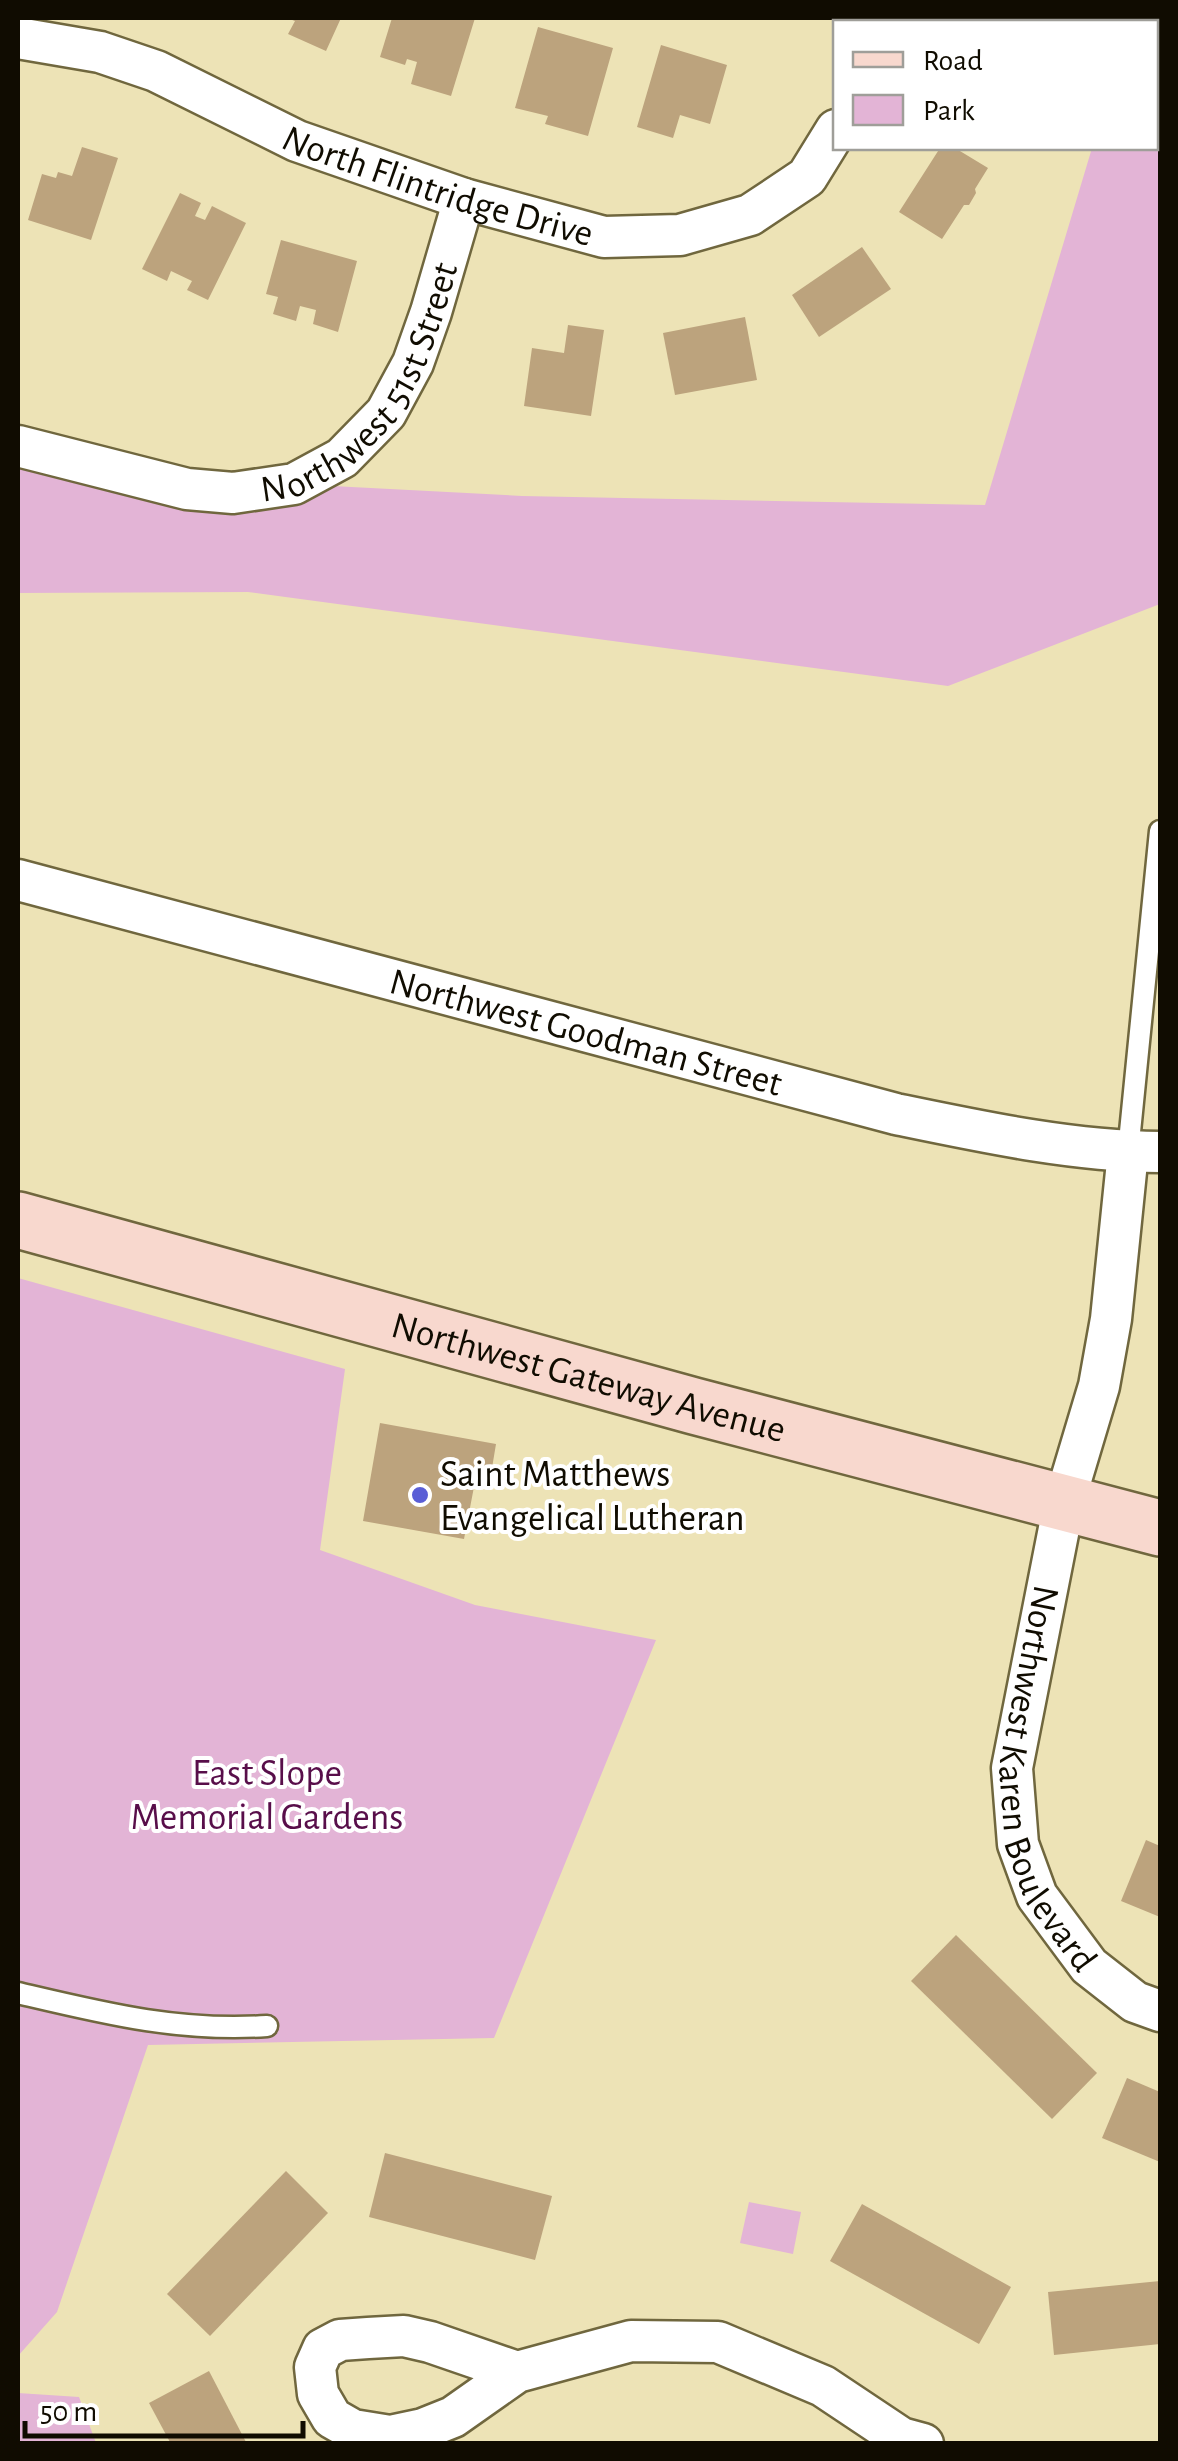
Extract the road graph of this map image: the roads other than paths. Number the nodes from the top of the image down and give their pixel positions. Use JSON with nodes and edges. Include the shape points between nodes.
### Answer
{"nodes":[{"id":1,"x":18,"y":38,"type":"edge"},
{"id":2,"x":833,"y":135,"type":"edge"},
{"id":3,"x":464,"y":199,"type":"junction"},
{"id":4,"x":18,"y":446,"type":"edge"},
{"id":5,"x":1160,"y":831,"type":"edge"},
{"id":6,"x":18,"y":880,"type":"edge"},
{"id":7,"x":1144,"y":1152,"type":"edge"},
{"id":8,"x":18,"y":1220,"type":"edge"},
{"id":9,"x":1064,"y":1503,"type":"junction"},
{"id":10,"x":1160,"y":1528,"type":"edge"},
{"id":11,"x":18,"y":1993,"type":"edge"},
{"id":12,"x":1160,"y":2011,"type":"edge"},
{"id":13,"x":267,"y":2026,"type":"dead end"},
{"id":14,"x":517,"y":2372,"type":"dead end"},
{"id":15,"x":907,"y":2442,"type":"edge"}],
"edges":[{"from":1,"to":3,"type":"street","name":"North Flintridge Drive","via":[[100,52],[156,71],[297,141]]},
{"from":2,"to":3,"type":"street","name":"North Flintridge Drive","via":[[806,177],[750,215],[680,235],[604,237]]},
{"from":3,"to":4,"type":"street","name":"Northwest 51st Street","via":[[412,363],[386,414],[342,458],[294,484],[232,492],[187,489]]},
{"from":5,"to":7,"type":"lane"},
{"from":6,"to":7,"type":"street","name":"Northwest Goodman Street","via":[[844,1102],[1039,1141]]},
{"from":7,"to":9,"type":"street","name":"Northwest Karen Boulevard","via":[[1099,1386]]},
{"from":8,"to":9,"type":"main road","name":"Northwest Gateway Avenue"},
{"from":9,"to":10,"type":"main road","name":"Northwest Gateway Avenue"},
{"from":9,"to":12,"type":"street","name":"Northwest Karen Boulevard","via":[[1012,1768],[1018,1844],[1037,1896],[1089,1966],[1135,2002]]},
{"from":11,"to":13,"type":"lane","via":[[132,2020]]},
{"from":14,"to":15,"type":"street","via":[[631,2341],[718,2342],[823,2386]]}]}
